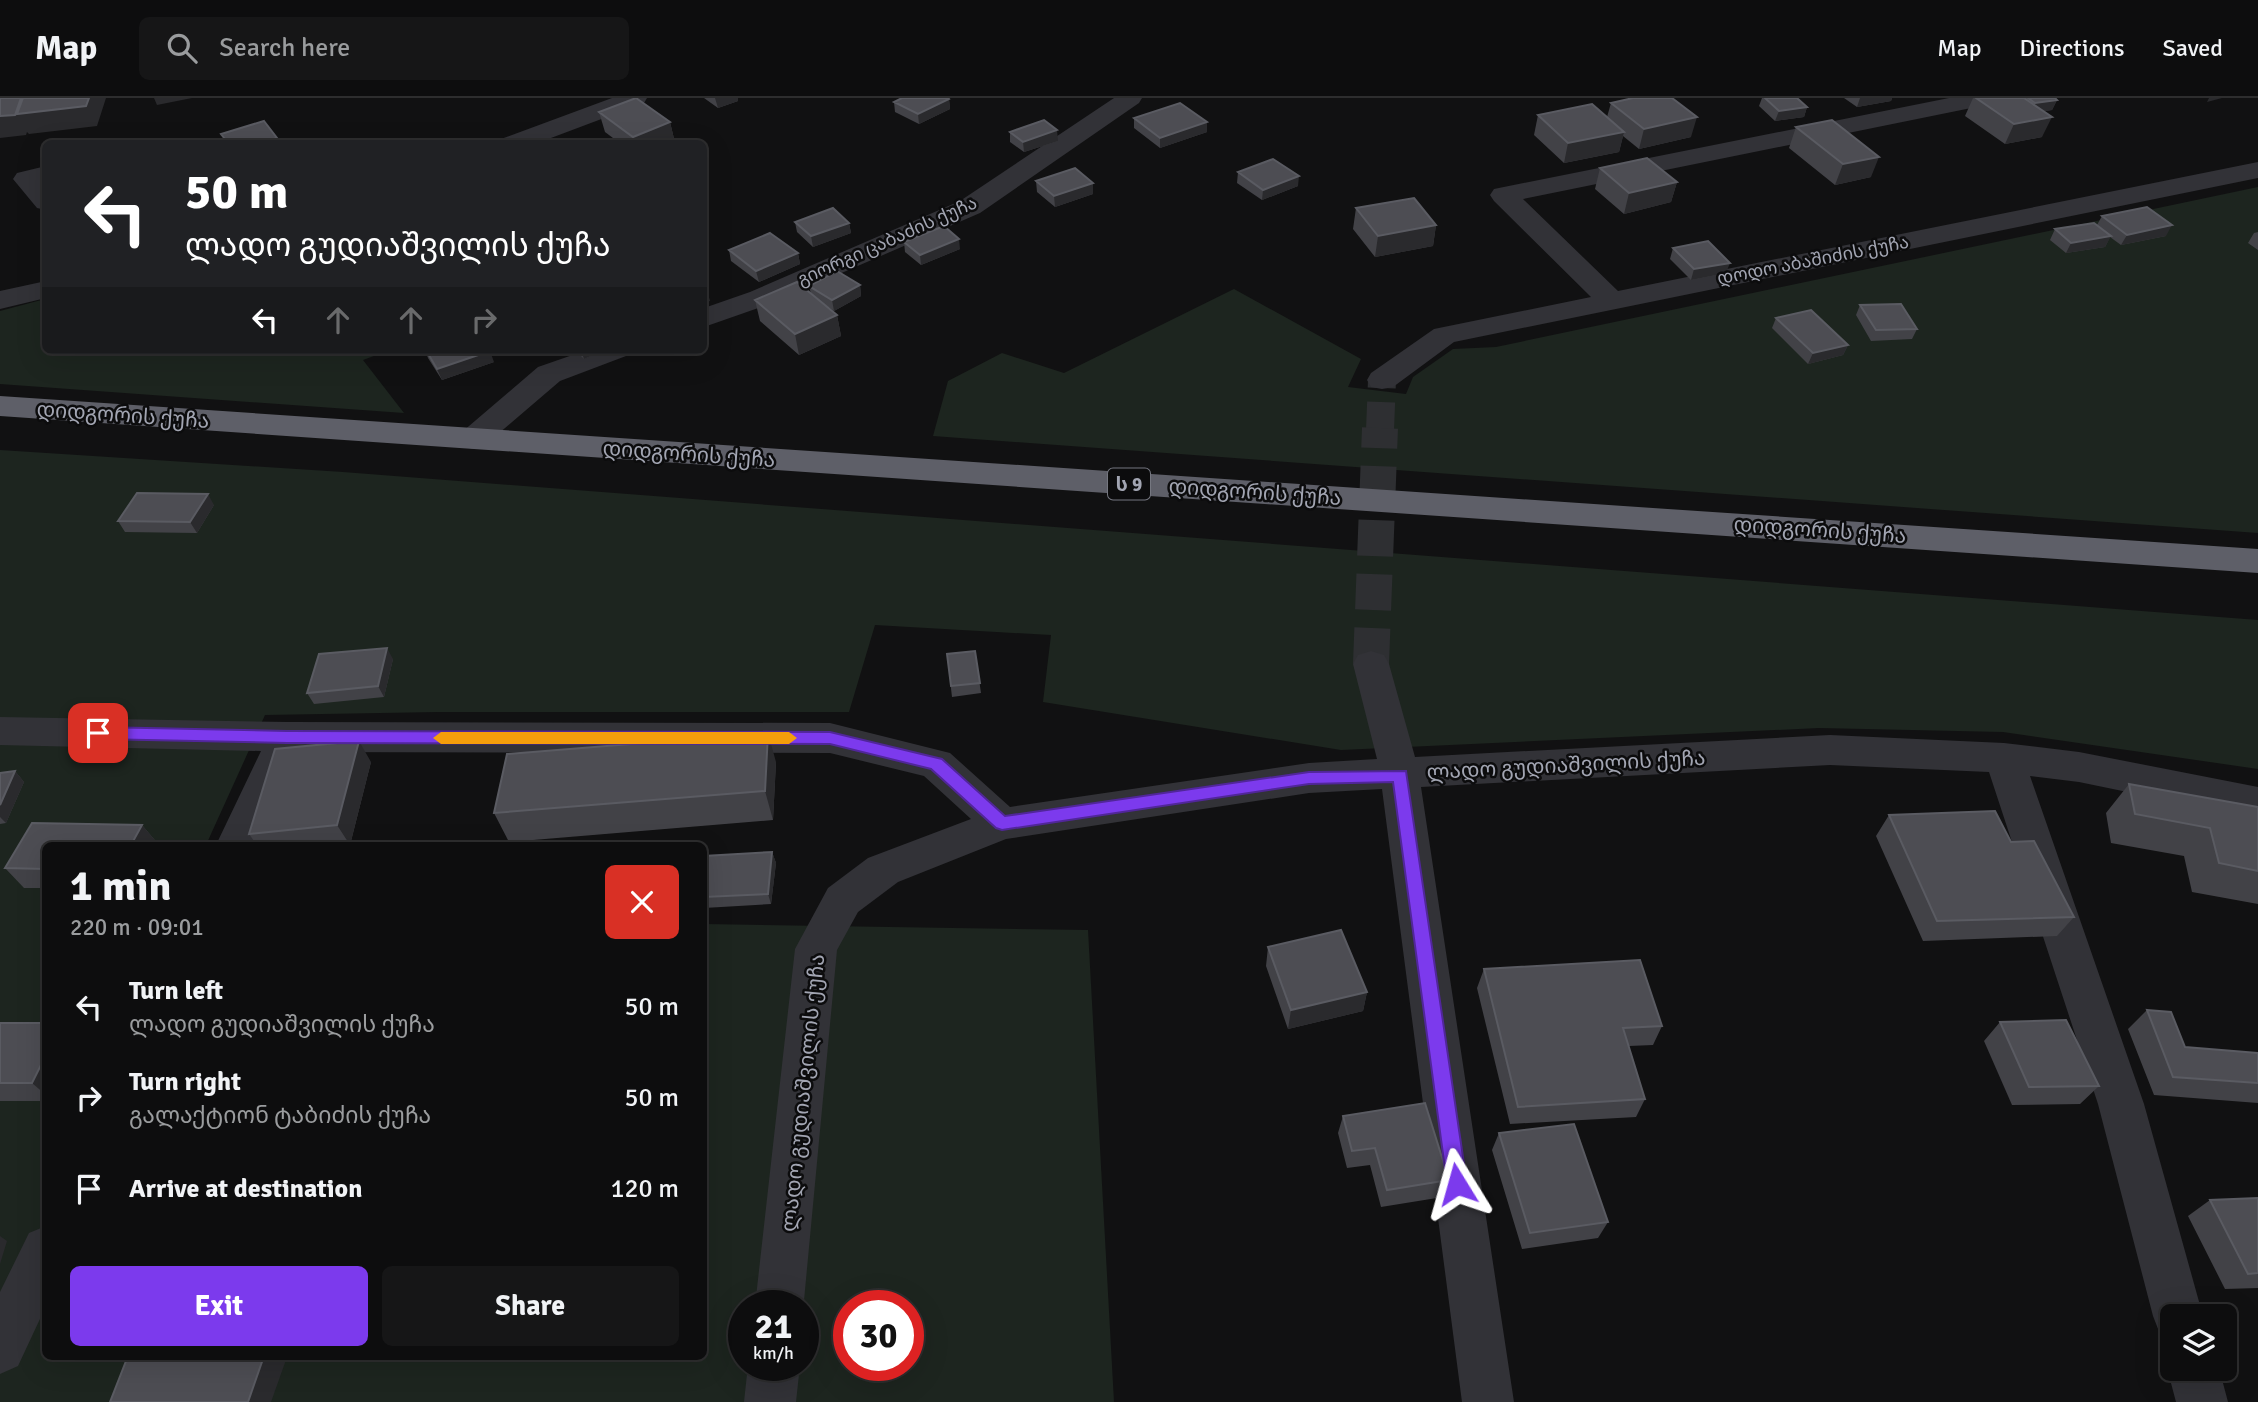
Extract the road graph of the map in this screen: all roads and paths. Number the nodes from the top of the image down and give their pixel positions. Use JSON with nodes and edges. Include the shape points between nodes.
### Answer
{"nodes":[{"id":1,"x":635,"y":98,"type":"edge"},
{"id":2,"x":1130,"y":98,"type":"edge"},
{"id":3,"x":1986,"y":98,"type":"edge"},
{"id":4,"x":1907,"y":105,"type":"edge"},
{"id":5,"x":521,"y":140,"type":"edge"},
{"id":6,"x":2258,"y":170,"type":"edge"},
{"id":7,"x":42,"y":175,"type":"edge"},
{"id":8,"x":42,"y":197,"type":"edge"},
{"id":9,"x":42,"y":290,"type":"edge"},
{"id":10,"x":0,"y":300,"type":"edge"},
{"id":11,"x":1612,"y":301,"type":"junction"},
{"id":12,"x":707,"y":317,"type":"edge"},
{"id":13,"x":604,"y":354,"type":"edge"},
{"id":14,"x":1382,"y":380,"type":"dead end"},
{"id":15,"x":0,"y":406,"type":"edge"},
{"id":16,"x":473,"y":439,"type":"junction"},
{"id":17,"x":2258,"y":561,"type":"edge"},
{"id":18,"x":1371,"y":664,"type":"tunnel mouth"},
{"id":19,"x":0,"y":731,"type":"edge"},
{"id":20,"x":287,"y":737,"type":"junction"},
{"id":21,"x":2004,"y":758,"type":"junction"},
{"id":22,"x":1400,"y":775,"type":"junction"},
{"id":23,"x":2258,"y":803,"type":"edge"},
{"id":24,"x":1002,"y":824,"type":"junction"},
{"id":25,"x":237,"y":842,"type":"edge"},
{"id":26,"x":42,"y":1259,"type":"edge"},
{"id":27,"x":782,"y":1290,"type":"edge"},
{"id":28,"x":2175,"y":1304,"type":"edge"},
{"id":29,"x":0,"y":1348,"type":"edge"},
{"id":30,"x":772,"y":1381,"type":"edge"},
{"id":31,"x":2196,"y":1381,"type":"edge"},
{"id":32,"x":770,"y":1402,"type":"edge"},
{"id":33,"x":1488,"y":1402,"type":"edge"},
{"id":34,"x":2202,"y":1402,"type":"edge"}],
"edges":[{"from":1,"to":5,"type":"street"},
{"from":2,"to":12,"type":"street","name":"გიორგი ცაბაძის ქუჩა","via":[[970,207]]},
{"from":3,"to":4,"type":"street"},
{"from":4,"to":11,"type":"street","via":[[1503,195]]},
{"from":6,"to":11,"type":"street","name":"დოდო აბაშიძის ქუჩა"},
{"from":7,"to":8,"type":"street","via":[[26,179]]},
{"from":9,"to":10,"type":"street"},
{"from":11,"to":14,"type":"street","name":"დოდო აბაშიძის ქუჩა","via":[[1444,335]]},
{"from":13,"to":16,"type":"street","via":[[549,374]]},
{"from":15,"to":16,"type":"highway","name":"დიდგორის ქუჩა","number":"ს 9"},
{"from":16,"to":17,"type":"highway","name":"დიდგორის ქუჩა","number":"ს 9"},
{"from":18,"to":22,"type":"street"},
{"from":19,"to":20,"type":"street"},
{"from":20,"to":24,"type":"street","via":[[830,738],[936,764]]},
{"from":20,"to":25,"type":"street"},
{"from":21,"to":22,"type":"street","name":"ლადო გუდიაშვილის ქუჩა","via":[[1830,750]]},
{"from":21,"to":23,"type":"street","name":"ლადო გუდიაშვილის ქუჩა","via":[[2079,767]]},
{"from":21,"to":28,"type":"street","via":[[2121,1104]]},
{"from":22,"to":24,"type":"street","name":"ლადო გუდიაშვილის ქუჩა","via":[[1309,778]]},
{"from":22,"to":33,"type":"street"},
{"from":24,"to":27,"type":"street","name":"ლადო გუდიაშვილის ქუჩა","via":[[883,870],[843,900],[816,949]]},
{"from":26,"to":29,"type":"street"},
{"from":30,"to":32,"type":"street"},
{"from":31,"to":34,"type":"street"}]}
